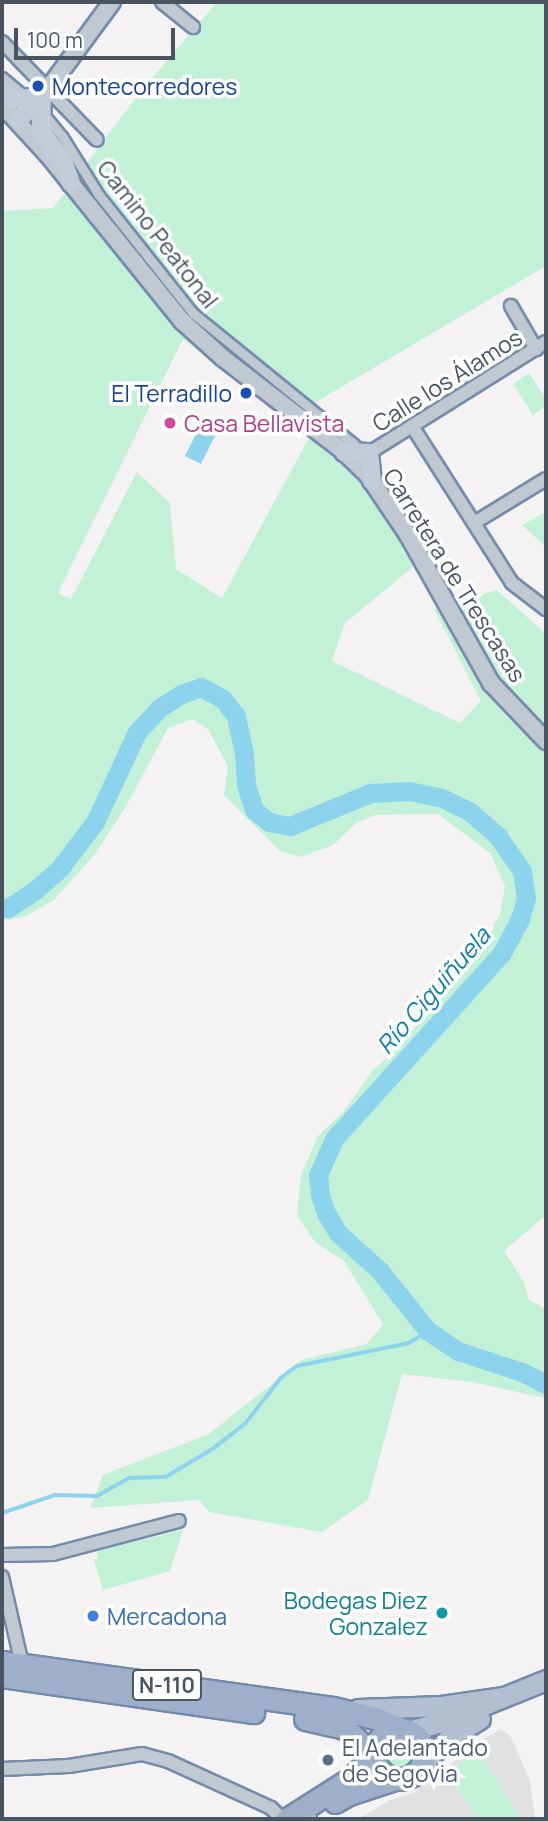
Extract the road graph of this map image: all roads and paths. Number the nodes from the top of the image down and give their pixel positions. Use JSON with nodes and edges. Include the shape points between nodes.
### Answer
{"nodes":[{"id":1,"x":112,"y":2,"type":"edge"},
{"id":2,"x":162,"y":2,"type":"edge"},
{"id":3,"x":193,"y":27,"type":"dead end"},
{"id":4,"x":2,"y":42,"type":"edge"},
{"id":5,"x":2,"y":77,"type":"edge"},
{"id":6,"x":2,"y":93,"type":"edge"},
{"id":7,"x":22,"y":94,"type":"dead end"},
{"id":8,"x":45,"y":100,"type":"junction"},
{"id":9,"x":2,"y":105,"type":"edge"},
{"id":10,"x":18,"y":120,"type":"junction"},
{"id":11,"x":97,"y":139,"type":"dead end"},
{"id":12,"x":71,"y":183,"type":"junction"},
{"id":13,"x":511,"y":306,"type":"dead end"},
{"id":14,"x":541,"y":346,"type":"edge"},
{"id":15,"x":412,"y":426,"type":"junction"},
{"id":16,"x":356,"y":450,"type":"junction"},
{"id":17,"x":546,"y":479,"type":"edge"},
{"id":18,"x":372,"y":481,"type":"junction"},
{"id":19,"x":474,"y":523,"type":"junction"},
{"id":20,"x":546,"y":609,"type":"edge"},
{"id":21,"x":546,"y":741,"type":"edge"},
{"id":22,"x":179,"y":1521,"type":"dead end"},
{"id":23,"x":2,"y":1555,"type":"edge"},
{"id":24,"x":2,"y":1577,"type":"edge"},
{"id":25,"x":12,"y":1663,"type":"edge"},
{"id":26,"x":2,"y":1676,"type":"edge"},
{"id":27,"x":546,"y":1680,"type":"edge"},
{"id":28,"x":546,"y":1691,"type":"edge"},
{"id":29,"x":503,"y":1697,"type":"junction"},
{"id":30,"x":331,"y":1715,"type":"junction"},
{"id":31,"x":406,"y":1730,"type":"junction"},
{"id":32,"x":374,"y":1752,"type":"junction"},
{"id":33,"x":423,"y":1763,"type":"junction"},
{"id":34,"x":2,"y":1769,"type":"edge"},
{"id":35,"x":350,"y":1779,"type":"junction"},
{"id":36,"x":395,"y":1779,"type":"junction"},
{"id":37,"x":282,"y":1819,"type":"edge"},
{"id":38,"x":288,"y":1819,"type":"edge"},
{"id":39,"x":309,"y":1819,"type":"edge"}],
"edges":[{"from":1,"to":8,"type":"street"},
{"from":2,"to":3,"type":"street"},
{"from":4,"to":8,"type":"street"},
{"from":5,"to":7,"type":"street"},
{"from":6,"to":8,"type":"main road","via":[[13,99]]},
{"from":8,"to":10,"type":"main road"},
{"from":8,"to":11,"type":"street"},
{"from":8,"to":12,"type":"main road","via":[[41,131],[63,161]]},
{"from":8,"to":16,"type":"street","name":"Camino Peatonal","via":[[99,195],[192,313]]},
{"from":9,"to":10,"type":"street","name":"Carretera de Trescasas"},
{"from":10,"to":12,"type":"street","name":"Carretera de Trescasas"},
{"from":12,"to":16,"type":"street","name":"Carretera de Trescasas","via":[[196,335]]},
{"from":13,"to":14,"type":"street"},
{"from":14,"to":15,"type":"street","name":"Calle los Álamos"},
{"from":15,"to":16,"type":"street","name":"Calle los Álamos"},
{"from":15,"to":19,"type":"street"},
{"from":16,"to":18,"type":"main road"},
{"from":16,"to":18,"type":"street","name":"Carretera de Trescasas"},
{"from":17,"to":19,"type":"street"},
{"from":18,"to":21,"type":"street","name":"Carretera de Trescasas","via":[[408,535],[491,683]]},
{"from":19,"to":20,"type":"street","via":[[512,583]]},
{"from":22,"to":23,"type":"street","via":[[53,1553]]},
{"from":24,"to":25,"type":"street"},
{"from":25,"to":30,"type":"highway","number":"N-110"},
{"from":26,"to":30,"type":"highway","number":"N-110"},
{"from":27,"to":29,"type":"main road"},
{"from":28,"to":33,"type":"main road","via":[[454,1733]]},
{"from":29,"to":30,"type":"main road","number":"N-110"},
{"from":29,"to":31,"type":"main road","via":[[442,1722]]},
{"from":30,"to":31,"type":"highway","number":"N-110","via":[[375,1718]]},
{"from":30,"to":32,"type":"highway","number":"N-110"},
{"from":30,"to":35,"type":"highway","via":[[349,1743],[353,1759]]},
{"from":31,"to":32,"type":"highway","via":[[384,1734]]},
{"from":31,"to":33,"type":"highway","via":[[422,1744]]},
{"from":32,"to":35,"type":"highway"},
{"from":32,"to":36,"type":"highway","via":[[381,1771]]},
{"from":33,"to":36,"type":"highway","via":[[410,1777]]},
{"from":34,"to":37,"type":"street","via":[[69,1766],[142,1754],[168,1761],[271,1808]]},
{"from":35,"to":38,"type":"highway"},
{"from":36,"to":39,"type":"highway","via":[[349,1794]]}]}
